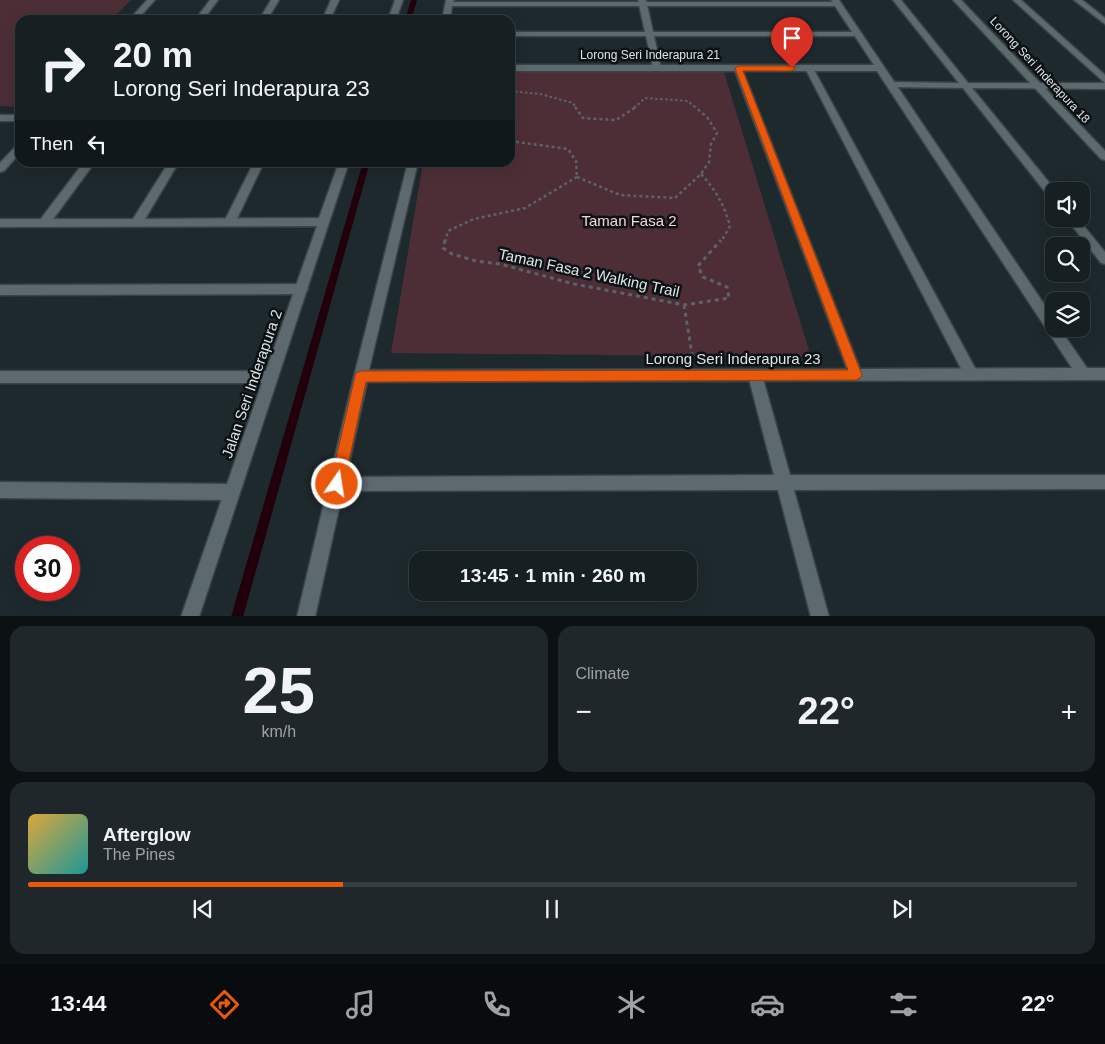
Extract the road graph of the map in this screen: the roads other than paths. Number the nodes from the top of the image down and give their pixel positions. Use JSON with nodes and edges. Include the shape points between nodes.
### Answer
{"nodes":[{"id":1,"x":151,"y":0,"type":"edge"},
{"id":2,"x":214,"y":0,"type":"edge"},
{"id":3,"x":275,"y":0,"type":"edge"},
{"id":4,"x":336,"y":0,"type":"edge"},
{"id":5,"x":399,"y":0,"type":"edge"},
{"id":6,"x":897,"y":0,"type":"edge"},
{"id":7,"x":957,"y":0,"type":"edge"},
{"id":8,"x":1017,"y":0,"type":"edge"},
{"id":9,"x":1078,"y":0,"type":"edge"},
{"id":10,"x":450,"y":2,"type":"edge"},
{"id":11,"x":643,"y":2,"type":"edge"},
{"id":12,"x":837,"y":2,"type":"edge"},
{"id":13,"x":138,"y":15,"type":"edge"},
{"id":14,"x":203,"y":15,"type":"edge"},
{"id":15,"x":266,"y":15,"type":"edge"},
{"id":16,"x":328,"y":15,"type":"edge"},
{"id":17,"x":394,"y":15,"type":"edge"},
{"id":18,"x":447,"y":15,"type":"edge"},
{"id":19,"x":1105,"y":22,"type":"edge"},
{"id":20,"x":515,"y":34,"type":"edge"},
{"id":21,"x":650,"y":34,"type":"junction"},
{"id":22,"x":858,"y":34,"type":"junction"},
{"id":23,"x":515,"y":68,"type":"edge"},
{"id":24,"x":657,"y":68,"type":"junction"},
{"id":25,"x":738,"y":68,"type":"junction"},
{"id":26,"x":809,"y":68,"type":"junction"},
{"id":27,"x":881,"y":68,"type":"junction"},
{"id":28,"x":1105,"y":80,"type":"edge"},
{"id":29,"x":892,"y":85,"type":"junction"},
{"id":30,"x":965,"y":85,"type":"junction"},
{"id":31,"x":1038,"y":86,"type":"junction"},
{"id":32,"x":1105,"y":86,"type":"edge"},
{"id":33,"x":0,"y":118,"type":"edge"},
{"id":34,"x":15,"y":118,"type":"edge"},
{"id":35,"x":15,"y":152,"type":"edge"},
{"id":36,"x":1105,"y":157,"type":"edge"},
{"id":37,"x":2,"y":166,"type":"edge"},
{"id":38,"x":86,"y":167,"type":"edge"},
{"id":39,"x":171,"y":167,"type":"edge"},
{"id":40,"x":257,"y":167,"type":"edge"},
{"id":41,"x":342,"y":167,"type":"edge"},
{"id":42,"x":412,"y":167,"type":"edge"},
{"id":43,"x":1045,"y":185,"type":"edge"},
{"id":44,"x":44,"y":222,"type":"junction"},
{"id":45,"x":137,"y":222,"type":"junction"},
{"id":46,"x":230,"y":222,"type":"junction"},
{"id":47,"x":324,"y":222,"type":"junction"},
{"id":48,"x":0,"y":223,"type":"edge"},
{"id":49,"x":1078,"y":227,"type":"edge"},
{"id":50,"x":1105,"y":260,"type":"edge"},
{"id":51,"x":302,"y":289,"type":"junction"},
{"id":52,"x":0,"y":290,"type":"edge"},
{"id":53,"x":971,"y":374,"type":"junction"},
{"id":54,"x":1083,"y":374,"type":"junction"},
{"id":55,"x":1105,"y":374,"type":"edge"},
{"id":56,"x":755,"y":375,"type":"junction"},
{"id":57,"x":856,"y":375,"type":"junction"},
{"id":58,"x":361,"y":376,"type":"junction"},
{"id":59,"x":271,"y":377,"type":"junction"},
{"id":60,"x":0,"y":378,"type":"edge"},
{"id":61,"x":1105,"y":482,"type":"edge"},
{"id":62,"x":337,"y":484,"type":"junction"},
{"id":63,"x":784,"y":484,"type":"junction"},
{"id":64,"x":0,"y":490,"type":"edge"},
{"id":65,"x":232,"y":492,"type":"junction"},
{"id":66,"x":190,"y":616,"type":"edge"},
{"id":67,"x":306,"y":616,"type":"edge"},
{"id":68,"x":820,"y":616,"type":"edge"}],
"edges":[{"from":1,"to":13,"type":"street"},
{"from":2,"to":14,"type":"street"},
{"from":3,"to":15,"type":"street"},
{"from":4,"to":16,"type":"street"},
{"from":5,"to":17,"type":"street"},
{"from":6,"to":30,"type":"street"},
{"from":7,"to":31,"type":"street","name":"Lorong Seri Inderapura 18"},
{"from":8,"to":28,"type":"street"},
{"from":9,"to":19,"type":"street"},
{"from":10,"to":11,"type":"street"},
{"from":10,"to":18,"type":"street"},
{"from":11,"to":12,"type":"street"},
{"from":11,"to":21,"type":"street"},
{"from":12,"to":22,"type":"street"},
{"from":20,"to":21,"type":"street"},
{"from":21,"to":22,"type":"street"},
{"from":21,"to":24,"type":"street"},
{"from":22,"to":27,"type":"street"},
{"from":23,"to":24,"type":"street","name":"Lorong Seri Inderapura 21"},
{"from":24,"to":25,"type":"street","name":"Lorong Seri Inderapura 21"},
{"from":25,"to":26,"type":"street","name":"Lorong Seri Inderapura 21"},
{"from":25,"to":57,"type":"street"},
{"from":26,"to":27,"type":"street","name":"Lorong Seri Inderapura 21"},
{"from":26,"to":53,"type":"street"},
{"from":27,"to":29,"type":"street"},
{"from":29,"to":30,"type":"street"},
{"from":29,"to":54,"type":"street"},
{"from":30,"to":31,"type":"street"},
{"from":30,"to":43,"type":"street"},
{"from":31,"to":32,"type":"street"},
{"from":31,"to":36,"type":"street","name":"Lorong Seri Inderapura 18"},
{"from":33,"to":34,"type":"street"},
{"from":35,"to":37,"type":"street"},
{"from":38,"to":44,"type":"street"},
{"from":39,"to":45,"type":"street"},
{"from":40,"to":46,"type":"street"},
{"from":41,"to":47,"type":"street","name":"Jalan Seri Inderapura 2"},
{"from":42,"to":58,"type":"street"},
{"from":44,"to":45,"type":"street"},
{"from":44,"to":48,"type":"street"},
{"from":45,"to":46,"type":"street"},
{"from":46,"to":47,"type":"street"},
{"from":47,"to":51,"type":"street","name":"Jalan Seri Inderapura 2"},
{"from":49,"to":50,"type":"street"},
{"from":51,"to":52,"type":"street"},
{"from":51,"to":59,"type":"street","name":"Jalan Seri Inderapura 2"},
{"from":53,"to":54,"type":"street","name":"Lorong Seri Inderapura 23"},
{"from":53,"to":57,"type":"street","name":"Lorong Seri Inderapura 23"},
{"from":54,"to":55,"type":"street","name":"Lorong Seri Inderapura 23"},
{"from":56,"to":57,"type":"street","name":"Lorong Seri Inderapura 23"},
{"from":56,"to":58,"type":"street","name":"Lorong Seri Inderapura 23"},
{"from":56,"to":63,"type":"street"},
{"from":58,"to":62,"type":"street"},
{"from":59,"to":60,"type":"street"},
{"from":59,"to":65,"type":"street","name":"Jalan Seri Inderapura 2"},
{"from":61,"to":63,"type":"street"},
{"from":62,"to":63,"type":"street"},
{"from":62,"to":67,"type":"street"},
{"from":63,"to":68,"type":"street"},
{"from":64,"to":65,"type":"street"},
{"from":65,"to":66,"type":"street","name":"Jalan Seri Inderapura 2"}]}
